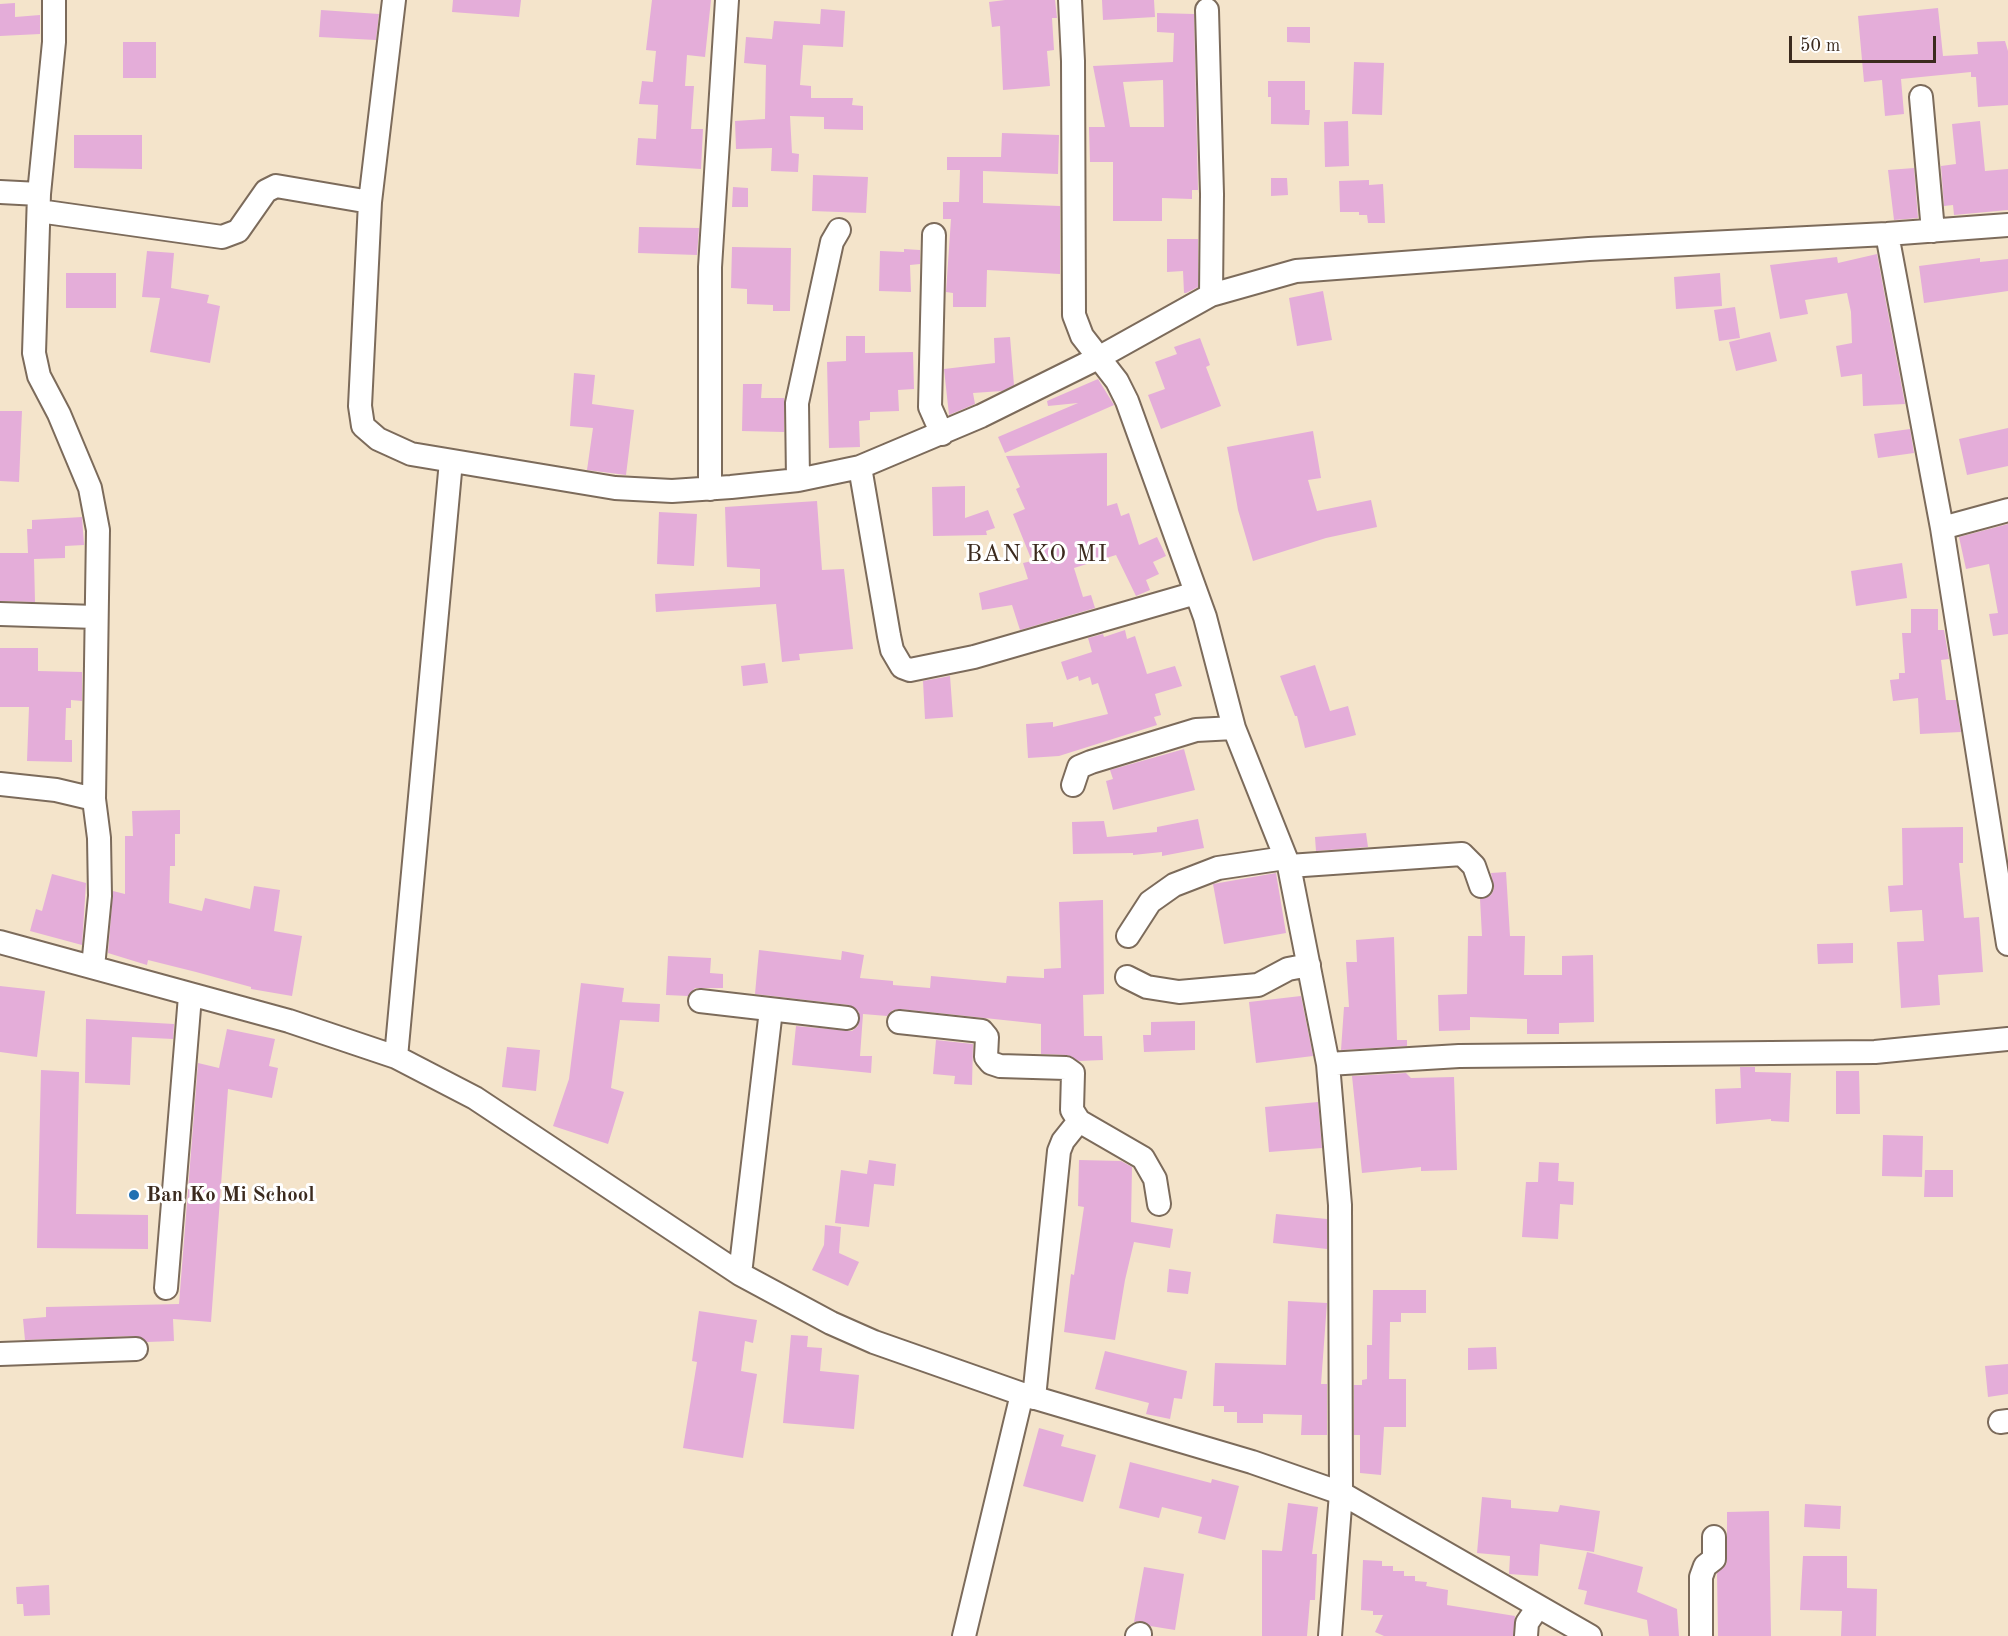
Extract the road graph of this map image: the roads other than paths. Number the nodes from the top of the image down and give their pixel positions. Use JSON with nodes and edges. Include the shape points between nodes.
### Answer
{"nodes":[{"id":1,"x":54,"y":0,"type":"edge"},
{"id":2,"x":394,"y":0,"type":"edge"},
{"id":3,"x":727,"y":0,"type":"edge"},
{"id":4,"x":1070,"y":0,"type":"edge"},
{"id":5,"x":1208,"y":10,"type":"dead end"},
{"id":6,"x":1921,"y":97,"type":"dead end"},
{"id":7,"x":0,"y":192,"type":"edge"},
{"id":8,"x":370,"y":202,"type":"junction"},
{"id":9,"x":39,"y":203,"type":"junction"},
{"id":10,"x":2008,"y":225,"type":"edge"},
{"id":11,"x":839,"y":230,"type":"dead end"},
{"id":12,"x":1933,"y":231,"type":"junction"},
{"id":13,"x":1887,"y":234,"type":"junction"},
{"id":14,"x":934,"y":235,"type":"dead end"},
{"id":15,"x":1211,"y":295,"type":"junction"},
{"id":16,"x":1098,"y":358,"type":"junction"},
{"id":17,"x":942,"y":434,"type":"junction"},
{"id":18,"x":452,"y":461,"type":"junction"},
{"id":19,"x":860,"y":467,"type":"junction"},
{"id":20,"x":798,"y":480,"type":"junction"},
{"id":21,"x":710,"y":489,"type":"junction"},
{"id":22,"x":2008,"y":510,"type":"edge"},
{"id":23,"x":1942,"y":528,"type":"junction"},
{"id":24,"x":1196,"y":593,"type":"junction"},
{"id":25,"x":0,"y":614,"type":"edge"},
{"id":26,"x":96,"y":617,"type":"junction"},
{"id":27,"x":1234,"y":728,"type":"junction"},
{"id":28,"x":0,"y":784,"type":"edge"},
{"id":29,"x":1073,"y":784,"type":"dead end"},
{"id":30,"x":94,"y":798,"type":"junction"},
{"id":31,"x":1287,"y":862,"type":"junction"},
{"id":32,"x":1482,"y":886,"type":"dead end"},
{"id":33,"x":1128,"y":936,"type":"dead end"},
{"id":34,"x":0,"y":942,"type":"edge"},
{"id":35,"x":2008,"y":944,"type":"edge"},
{"id":36,"x":1309,"y":965,"type":"junction"},
{"id":37,"x":93,"y":967,"type":"junction"},
{"id":38,"x":1127,"y":977,"type":"dead end"},
{"id":39,"x":190,"y":996,"type":"junction"},
{"id":40,"x":700,"y":1000,"type":"dead end"},
{"id":41,"x":771,"y":1010,"type":"junction"},
{"id":42,"x":847,"y":1018,"type":"dead end"},
{"id":43,"x":899,"y":1022,"type":"dead end"},
{"id":44,"x":2008,"y":1039,"type":"edge"},
{"id":45,"x":396,"y":1057,"type":"junction"},
{"id":46,"x":1328,"y":1064,"type":"junction"},
{"id":47,"x":1079,"y":1121,"type":"junction"},
{"id":48,"x":1159,"y":1204,"type":"dead end"},
{"id":49,"x":740,"y":1274,"type":"junction"},
{"id":50,"x":166,"y":1288,"type":"dead end"},
{"id":51,"x":136,"y":1349,"type":"dead end"},
{"id":52,"x":0,"y":1354,"type":"edge"},
{"id":53,"x":1028,"y":1396,"type":"junction"},
{"id":54,"x":1341,"y":1493,"type":"junction"},
{"id":55,"x":1714,"y":1538,"type":"dead end"},
{"id":56,"x":1538,"y":1607,"type":"junction"},
{"id":57,"x":964,"y":1636,"type":"edge"},
{"id":58,"x":1330,"y":1636,"type":"edge"},
{"id":59,"x":1526,"y":1636,"type":"edge"},
{"id":60,"x":1590,"y":1636,"type":"edge"},
{"id":61,"x":1701,"y":1636,"type":"edge"}],
"edges":[{"from":1,"to":9,"type":"street","via":[[54,42]]},
{"from":2,"to":8,"type":"street"},
{"from":3,"to":21,"type":"street","via":[[710,267]]},
{"from":4,"to":16,"type":"street","via":[[1072,304],[1082,336]]},
{"from":5,"to":15,"type":"street"},
{"from":6,"to":12,"type":"street"},
{"from":7,"to":9,"type":"street"},
{"from":8,"to":9,"type":"street","via":[[276,186],[266,191],[238,231],[222,237]]},
{"from":8,"to":18,"type":"street","via":[[360,406],[363,426],[393,448]]},
{"from":9,"to":26,"type":"street","via":[[34,362],[94,501],[99,545]]},
{"from":10,"to":12,"type":"street"},
{"from":11,"to":20,"type":"street","via":[[832,242],[797,403]]},
{"from":12,"to":13,"type":"street"},
{"from":13,"to":15,"type":"street","via":[[1589,249],[1315,269]]},
{"from":13,"to":23,"type":"street"},
{"from":14,"to":17,"type":"street","via":[[930,407]]},
{"from":15,"to":16,"type":"street"},
{"from":16,"to":17,"type":"street"},
{"from":16,"to":24,"type":"street","via":[[1117,381],[1132,413]]},
{"from":17,"to":19,"type":"street"},
{"from":18,"to":21,"type":"street","via":[[631,490]]},
{"from":18,"to":45,"type":"street"},
{"from":19,"to":20,"type":"street"},
{"from":19,"to":24,"type":"street","via":[[889,636],[902,667],[910,670],[974,657]]},
{"from":20,"to":21,"type":"street"},
{"from":22,"to":23,"type":"street"},
{"from":23,"to":35,"type":"street"},
{"from":24,"to":27,"type":"street"},
{"from":25,"to":26,"type":"street"},
{"from":26,"to":30,"type":"street"},
{"from":27,"to":29,"type":"street","via":[[1196,730],[1091,762],[1078,767]]},
{"from":27,"to":31,"type":"street"},
{"from":28,"to":30,"type":"street"},
{"from":30,"to":37,"type":"street","via":[[100,896]]},
{"from":31,"to":32,"type":"street","via":[[1462,854],[1474,866]]},
{"from":31,"to":33,"type":"street","via":[[1218,868],[1174,885],[1150,902]]},
{"from":31,"to":36,"type":"street"},
{"from":34,"to":37,"type":"street"},
{"from":36,"to":38,"type":"street","via":[[1288,969],[1258,985],[1179,992],[1147,987]]},
{"from":36,"to":46,"type":"street"},
{"from":37,"to":39,"type":"street"},
{"from":39,"to":45,"type":"street","via":[[288,1021]]},
{"from":39,"to":50,"type":"street"},
{"from":40,"to":41,"type":"street"},
{"from":41,"to":42,"type":"street"},
{"from":41,"to":49,"type":"street"},
{"from":43,"to":47,"type":"street","via":[[982,1031],[987,1036],[986,1057],[999,1066],[1070,1070],[1072,1110]]},
{"from":44,"to":46,"type":"street","via":[[1875,1052],[1471,1055]]},
{"from":45,"to":49,"type":"street","via":[[484,1104]]},
{"from":46,"to":54,"type":"street","via":[[1340,1205]]},
{"from":47,"to":48,"type":"street","via":[[1143,1158],[1155,1179]]},
{"from":47,"to":53,"type":"street","via":[[1059,1151]]},
{"from":49,"to":53,"type":"street","via":[[874,1342]]},
{"from":51,"to":52,"type":"street"},
{"from":53,"to":54,"type":"street","via":[[1252,1462]]},
{"from":53,"to":57,"type":"street"},
{"from":54,"to":56,"type":"street"},
{"from":54,"to":58,"type":"street"},
{"from":55,"to":61,"type":"street","via":[[1714,1559],[1705,1566],[1701,1577]]},
{"from":56,"to":59,"type":"street","via":[[1527,1623]]},
{"from":56,"to":60,"type":"street"}]}
